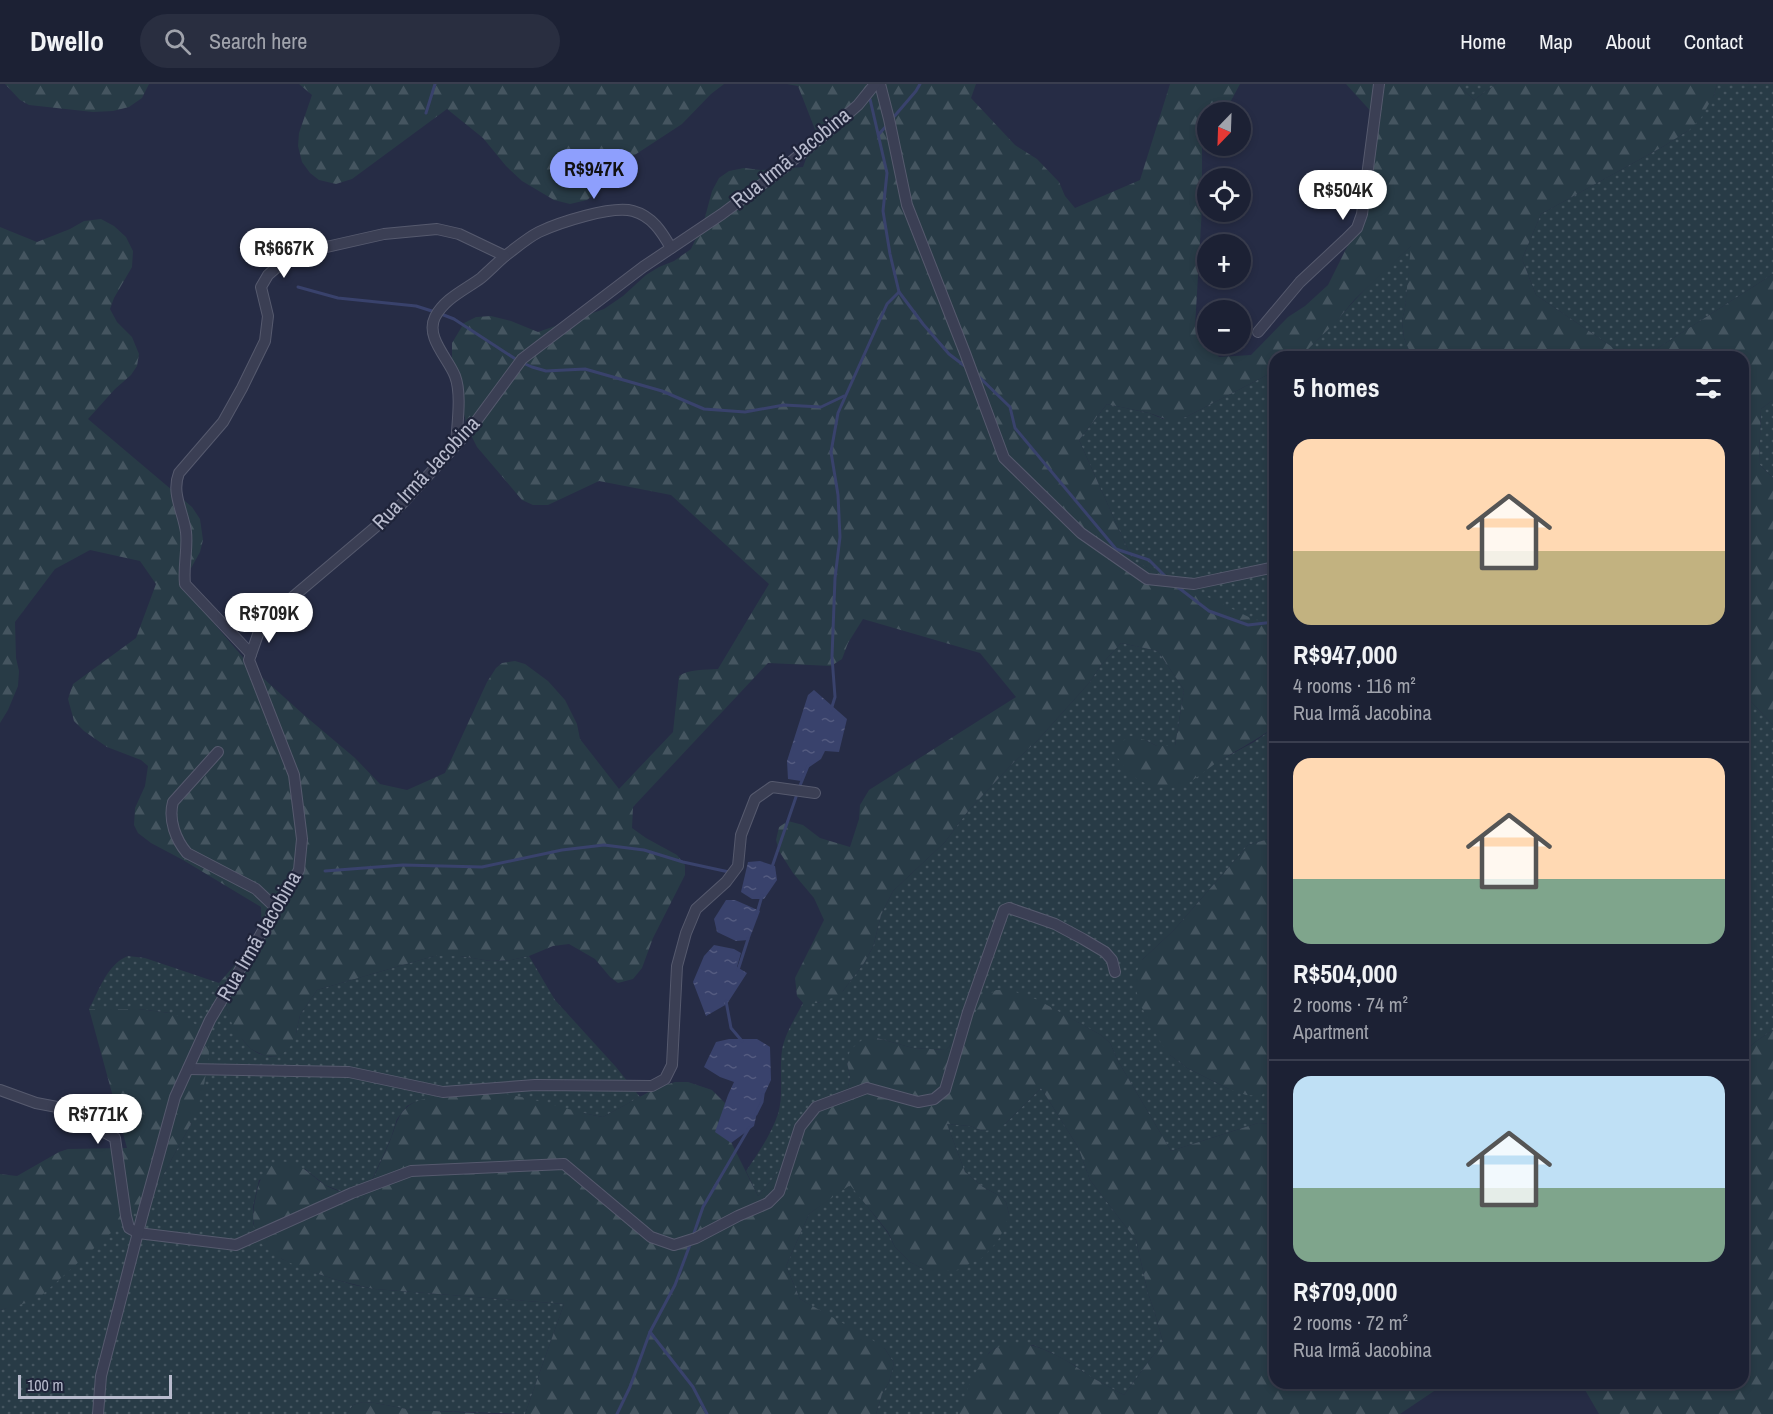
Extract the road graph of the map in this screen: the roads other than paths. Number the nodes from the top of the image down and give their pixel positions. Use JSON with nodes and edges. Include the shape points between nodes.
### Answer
{"nodes":[{"id":1,"x":875,"y":84,"type":"edge"},
{"id":2,"x":880,"y":84,"type":"edge"},
{"id":3,"x":1379,"y":84,"type":"edge"},
{"id":4,"x":671,"y":248,"type":"junction"},
{"id":5,"x":505,"y":256,"type":"junction"},
{"id":6,"x":1258,"y":332,"type":"dead end"},
{"id":7,"x":456,"y":445,"type":"junction"},
{"id":8,"x":1269,"y":568,"type":"edge"},
{"id":9,"x":251,"y":654,"type":"junction"},
{"id":10,"x":218,"y":752,"type":"dead end"},
{"id":11,"x":815,"y":793,"type":"dead end"},
{"id":12,"x":276,"y":908,"type":"junction"},
{"id":13,"x":1115,"y":972,"type":"dead end"},
{"id":14,"x":188,"y":1069,"type":"junction"},
{"id":15,"x":0,"y":1090,"type":"edge"},
{"id":16,"x":138,"y":1233,"type":"junction"},
{"id":17,"x":98,"y":1414,"type":"edge"}],
"edges":[{"from":1,"to":4,"type":"street","name":"Rua Irmã Jacobina","via":[[825,134]]},
{"from":2,"to":8,"type":"street","via":[[907,205],[1004,458],[1081,533],[1147,579],[1194,584]]},
{"from":3,"to":6,"type":"street","via":[[1357,228],[1300,282]]},
{"from":4,"to":5,"type":"street","via":[[659,227],[646,217],[619,210],[581,217],[538,233]]},
{"from":4,"to":7,"type":"street","name":"Rua Irmã Jacobina","via":[[522,359]]},
{"from":5,"to":7,"type":"street","via":[[450,299],[432,325],[458,387]]},
{"from":5,"to":9,"type":"street","via":[[459,234],[437,229],[384,234],[291,255],[268,275],[261,287],[268,316],[265,341],[223,422],[179,473],[175,483],[186,532],[186,584]]},
{"from":7,"to":9,"type":"street","name":"Rua Irmã Jacobina","via":[[398,508],[262,623]]},
{"from":9,"to":12,"type":"street","name":"Rua Irmã Jacobina","via":[[249,660],[294,775],[302,839],[299,870]]},
{"from":10,"to":12,"type":"street","via":[[173,802],[174,831],[187,853],[256,889]]},
{"from":11,"to":14,"type":"street","via":[[772,787],[755,799],[741,835],[738,866],[696,909],[686,933],[677,966],[672,1065],[665,1079],[652,1086],[535,1085],[443,1092],[349,1072]]},
{"from":12,"to":14,"type":"street","name":"Rua Irmã Jacobina","via":[[210,1020]]},
{"from":13,"to":16,"type":"street","via":[[1105,952],[1083,939],[1055,924],[1009,908],[1004,910],[945,1090],[934,1100],[918,1102],[867,1088],[816,1107],[800,1126],[779,1192],[768,1203],[674,1245],[651,1237],[564,1164],[411,1171],[236,1245]]},
{"from":14,"to":16,"type":"street","name":"Rua Irmã Jacobina","via":[[175,1097]]},
{"from":15,"to":16,"type":"street","via":[[78,1111],[115,1138],[126,1216],[129,1227]]},
{"from":16,"to":17,"type":"street","name":"Rua Irmã Jacobina","via":[[101,1376]]}]}
